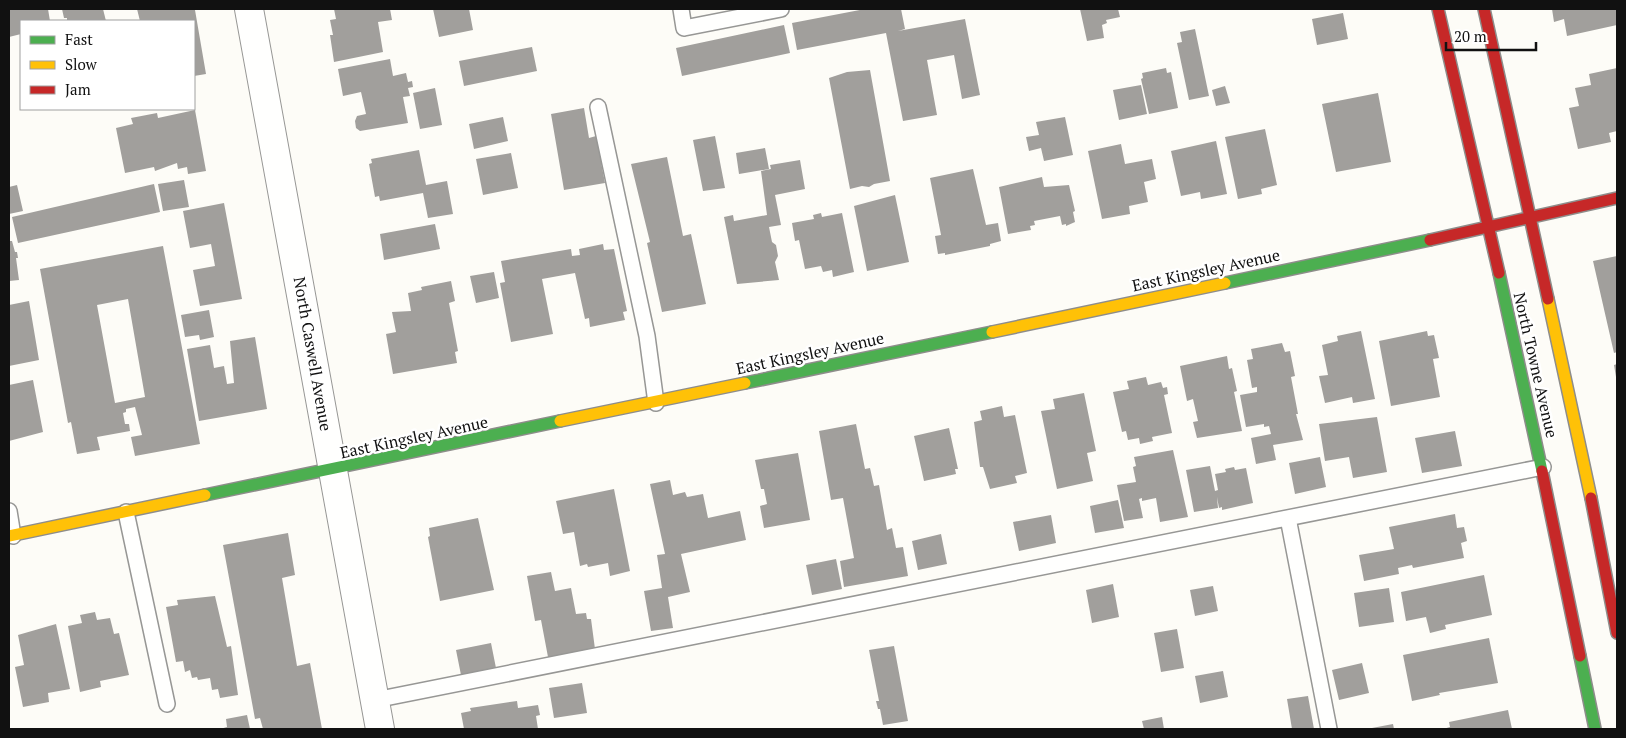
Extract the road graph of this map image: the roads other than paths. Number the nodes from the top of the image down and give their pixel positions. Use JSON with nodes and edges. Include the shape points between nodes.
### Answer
{"nodes":[{"id":1,"x":249,"y":9,"type":"edge"},
{"id":2,"x":681,"y":9,"type":"edge"},
{"id":3,"x":781,"y":9,"type":"edge"},
{"id":4,"x":1438,"y":9,"type":"edge"},
{"id":5,"x":1484,"y":9,"type":"edge"},
{"id":6,"x":598,"y":107,"type":"dead end"},
{"id":7,"x":1617,"y":198,"type":"edge"},
{"id":8,"x":1530,"y":219,"type":"junction"},
{"id":9,"x":1489,"y":228,"type":"junction"},
{"id":10,"x":656,"y":403,"type":"junction"},
{"id":11,"x":1543,"y":467,"type":"junction"},
{"id":12,"x":334,"y":470,"type":"junction"},
{"id":13,"x":9,"y":511,"type":"edge"},
{"id":14,"x":126,"y":512,"type":"junction"},
{"id":15,"x":1288,"y":518,"type":"junction"},
{"id":16,"x":11,"y":536,"type":"edge"},
{"id":17,"x":1617,"y":633,"type":"edge"},
{"id":18,"x":375,"y":700,"type":"junction"},
{"id":19,"x":167,"y":704,"type":"dead end"},
{"id":20,"x":380,"y":729,"type":"edge"},
{"id":21,"x":1329,"y":729,"type":"edge"},
{"id":22,"x":1595,"y":729,"type":"edge"}],
"edges":[{"from":1,"to":12,"type":"street","name":"North Caswell Avenue"},
{"from":2,"to":3,"type":"lane","via":[[684,28]]},
{"from":4,"to":9,"type":"street","name":"North Towne Avenue","via":[[1450,72]]},
{"from":5,"to":8,"type":"street","name":"North Towne Avenue"},
{"from":6,"to":10,"type":"lane","via":[[647,336]]},
{"from":7,"to":8,"type":"street","name":"East Kingsley Avenue"},
{"from":8,"to":9,"type":"street","name":"East Kingsley Avenue"},
{"from":8,"to":17,"type":"street","name":"North Towne Avenue"},
{"from":9,"to":10,"type":"street","name":"East Kingsley Avenue"},
{"from":9,"to":11,"type":"street","name":"North Towne Avenue"},
{"from":10,"to":12,"type":"street","name":"East Kingsley Avenue"},
{"from":11,"to":15,"type":"lane"},
{"from":11,"to":22,"type":"street","name":"North Towne Avenue"},
{"from":12,"to":14,"type":"street","name":"East Kingsley Avenue"},
{"from":12,"to":18,"type":"street","name":"North Caswell Avenue"},
{"from":13,"to":16,"type":"lane"},
{"from":14,"to":16,"type":"street","name":"East Kingsley Avenue"},
{"from":14,"to":19,"type":"lane"},
{"from":15,"to":18,"type":"lane"},
{"from":15,"to":21,"type":"lane"},
{"from":18,"to":20,"type":"street","name":"North Caswell Avenue"}]}
